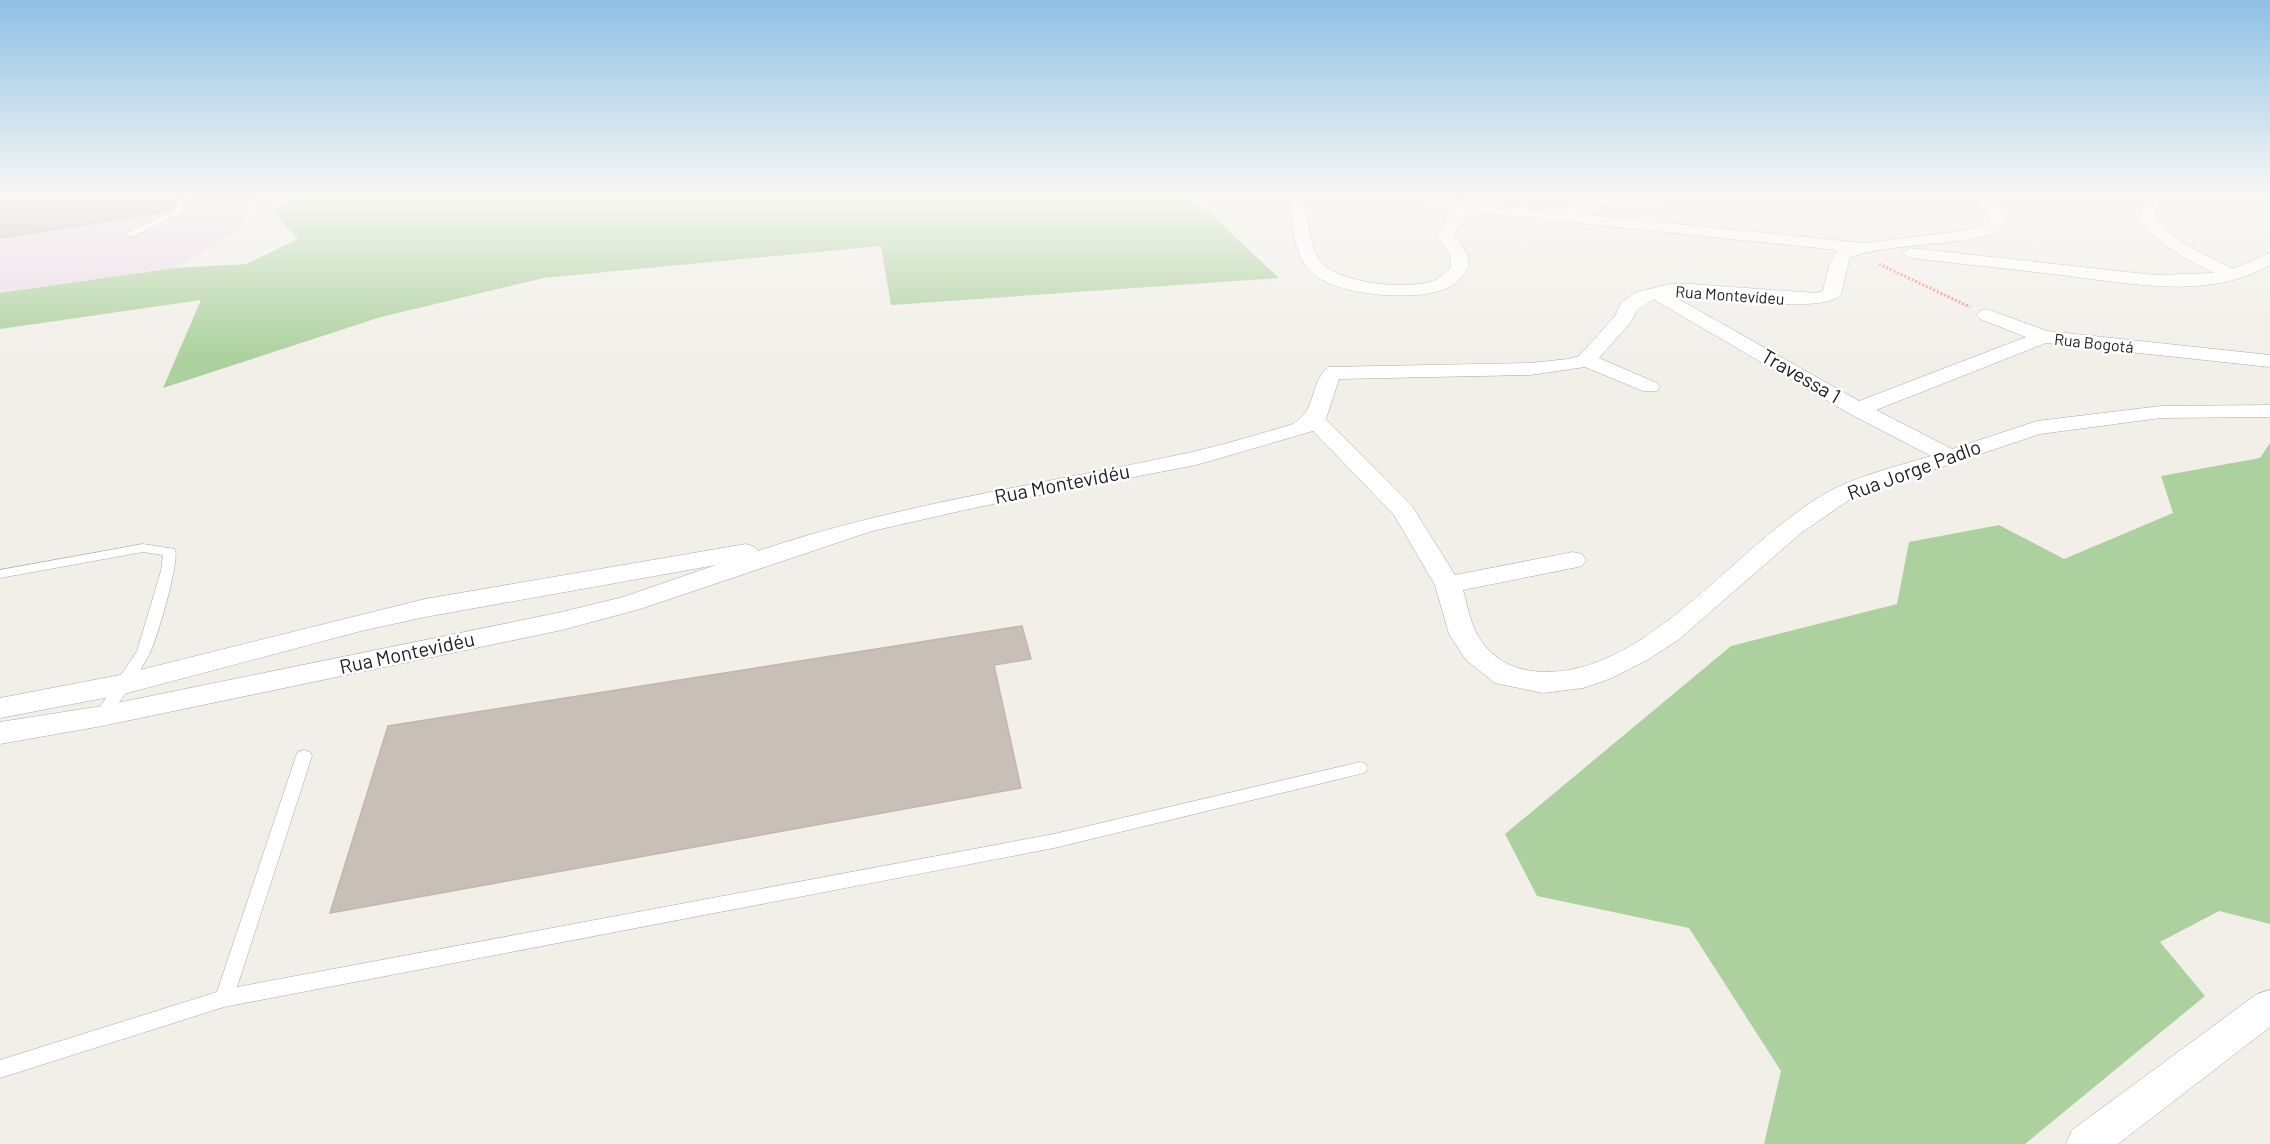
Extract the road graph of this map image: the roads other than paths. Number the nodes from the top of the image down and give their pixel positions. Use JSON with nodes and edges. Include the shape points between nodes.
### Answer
{"nodes":[{"id":1,"x":1307,"y":250,"type":"edge"},
{"id":2,"x":1456,"y":250,"type":"edge"},
{"id":3,"x":1858,"y":250,"type":"edge"},
{"id":4,"x":1864,"y":250,"type":"edge"},
{"id":5,"x":2186,"y":250,"type":"edge"},
{"id":6,"x":2270,"y":258,"type":"edge"},
{"id":7,"x":2233,"y":276,"type":"junction"},
{"id":8,"x":1655,"y":293,"type":"junction"},
{"id":9,"x":1987,"y":315,"type":"road end"},
{"id":10,"x":2044,"y":337,"type":"junction"},
{"id":11,"x":1586,"y":360,"type":"junction"},
{"id":12,"x":2270,"y":361,"type":"edge"},
{"id":13,"x":1650,"y":387,"type":"dead end"},
{"id":14,"x":1858,"y":409,"type":"junction"},
{"id":15,"x":2270,"y":411,"type":"edge"},
{"id":16,"x":1315,"y":420,"type":"junction"},
{"id":17,"x":1948,"y":456,"type":"junction"},
{"id":18,"x":806,"y":543,"type":"junction"},
{"id":19,"x":1573,"y":560,"type":"dead end"},
{"id":20,"x":0,"y":574,"type":"edge"},
{"id":21,"x":1448,"y":585,"type":"junction"},
{"id":22,"x":120,"y":685,"type":"junction"},
{"id":23,"x":0,"y":708,"type":"edge"},
{"id":24,"x":102,"y":716,"type":"junction"},
{"id":25,"x":0,"y":733,"type":"edge"},
{"id":26,"x":304,"y":756,"type":"dead end"},
{"id":27,"x":1360,"y":768,"type":"dead end"},
{"id":28,"x":224,"y":998,"type":"junction"},
{"id":29,"x":2270,"y":1006,"type":"edge"},
{"id":30,"x":0,"y":1069,"type":"edge"},
{"id":31,"x":2086,"y":1144,"type":"edge"}],
"edges":[{"from":1,"to":2,"type":"street","via":[[1316,267],[1333,278],[1396,290],[1435,286],[1452,278],[1460,267]]},
{"from":3,"to":8,"type":"street","name":"Rua Montevídeu","via":[[1843,254],[1832,294],[1818,298],[1690,290]]},
{"from":4,"to":7,"type":"street","via":[[2155,280]]},
{"from":5,"to":7,"type":"street"},
{"from":6,"to":7,"type":"street"},
{"from":8,"to":11,"type":"street","name":"Rua Montevídeu","via":[[1635,300]]},
{"from":8,"to":14,"type":"street","name":"Travessa 1"},
{"from":9,"to":10,"type":"street"},
{"from":10,"to":12,"type":"street","name":"Rua Bogotá"},
{"from":10,"to":14,"type":"street","name":"Rua Bogotá"},
{"from":11,"to":13,"type":"street"},
{"from":11,"to":16,"type":"street","via":[[1530,369],[1335,371],[1329,377]]},
{"from":14,"to":17,"type":"street","name":"Travessa 1"},
{"from":15,"to":17,"type":"street","name":"Rua Jorge Padlo","via":[[2171,412],[2108,418],[2037,428]]},
{"from":16,"to":18,"type":"street","name":"Rua Montevidéu","via":[[1301,429],[1196,458],[978,500]]},
{"from":16,"to":21,"type":"street","name":"Rua Jorge Padlo","via":[[1404,511]]},
{"from":17,"to":21,"type":"street","name":"Rua Jorge Padlo","via":[[1847,491],[1819,508],[1668,634],[1602,671],[1573,681],[1543,684],[1505,676],[1488,665],[1463,634]]},
{"from":18,"to":22,"type":"street","name":"Rua Montevidéu","via":[[425,608]]},
{"from":18,"to":24,"type":"street","name":"Rua Montevidéu","via":[[631,603],[562,621]]},
{"from":19,"to":21,"type":"street"},
{"from":20,"to":22,"type":"lane","via":[[143,548],[170,552],[144,651]]},
{"from":22,"to":23,"type":"street","name":"Rua Montevidéu"},
{"from":22,"to":24,"type":"lane"},
{"from":24,"to":25,"type":"street","name":"Rua Montevidéu"},
{"from":26,"to":28,"type":"lane"},
{"from":27,"to":28,"type":"lane","via":[[1054,841]]},
{"from":28,"to":30,"type":"lane"},
{"from":29,"to":31,"type":"street"}]}
